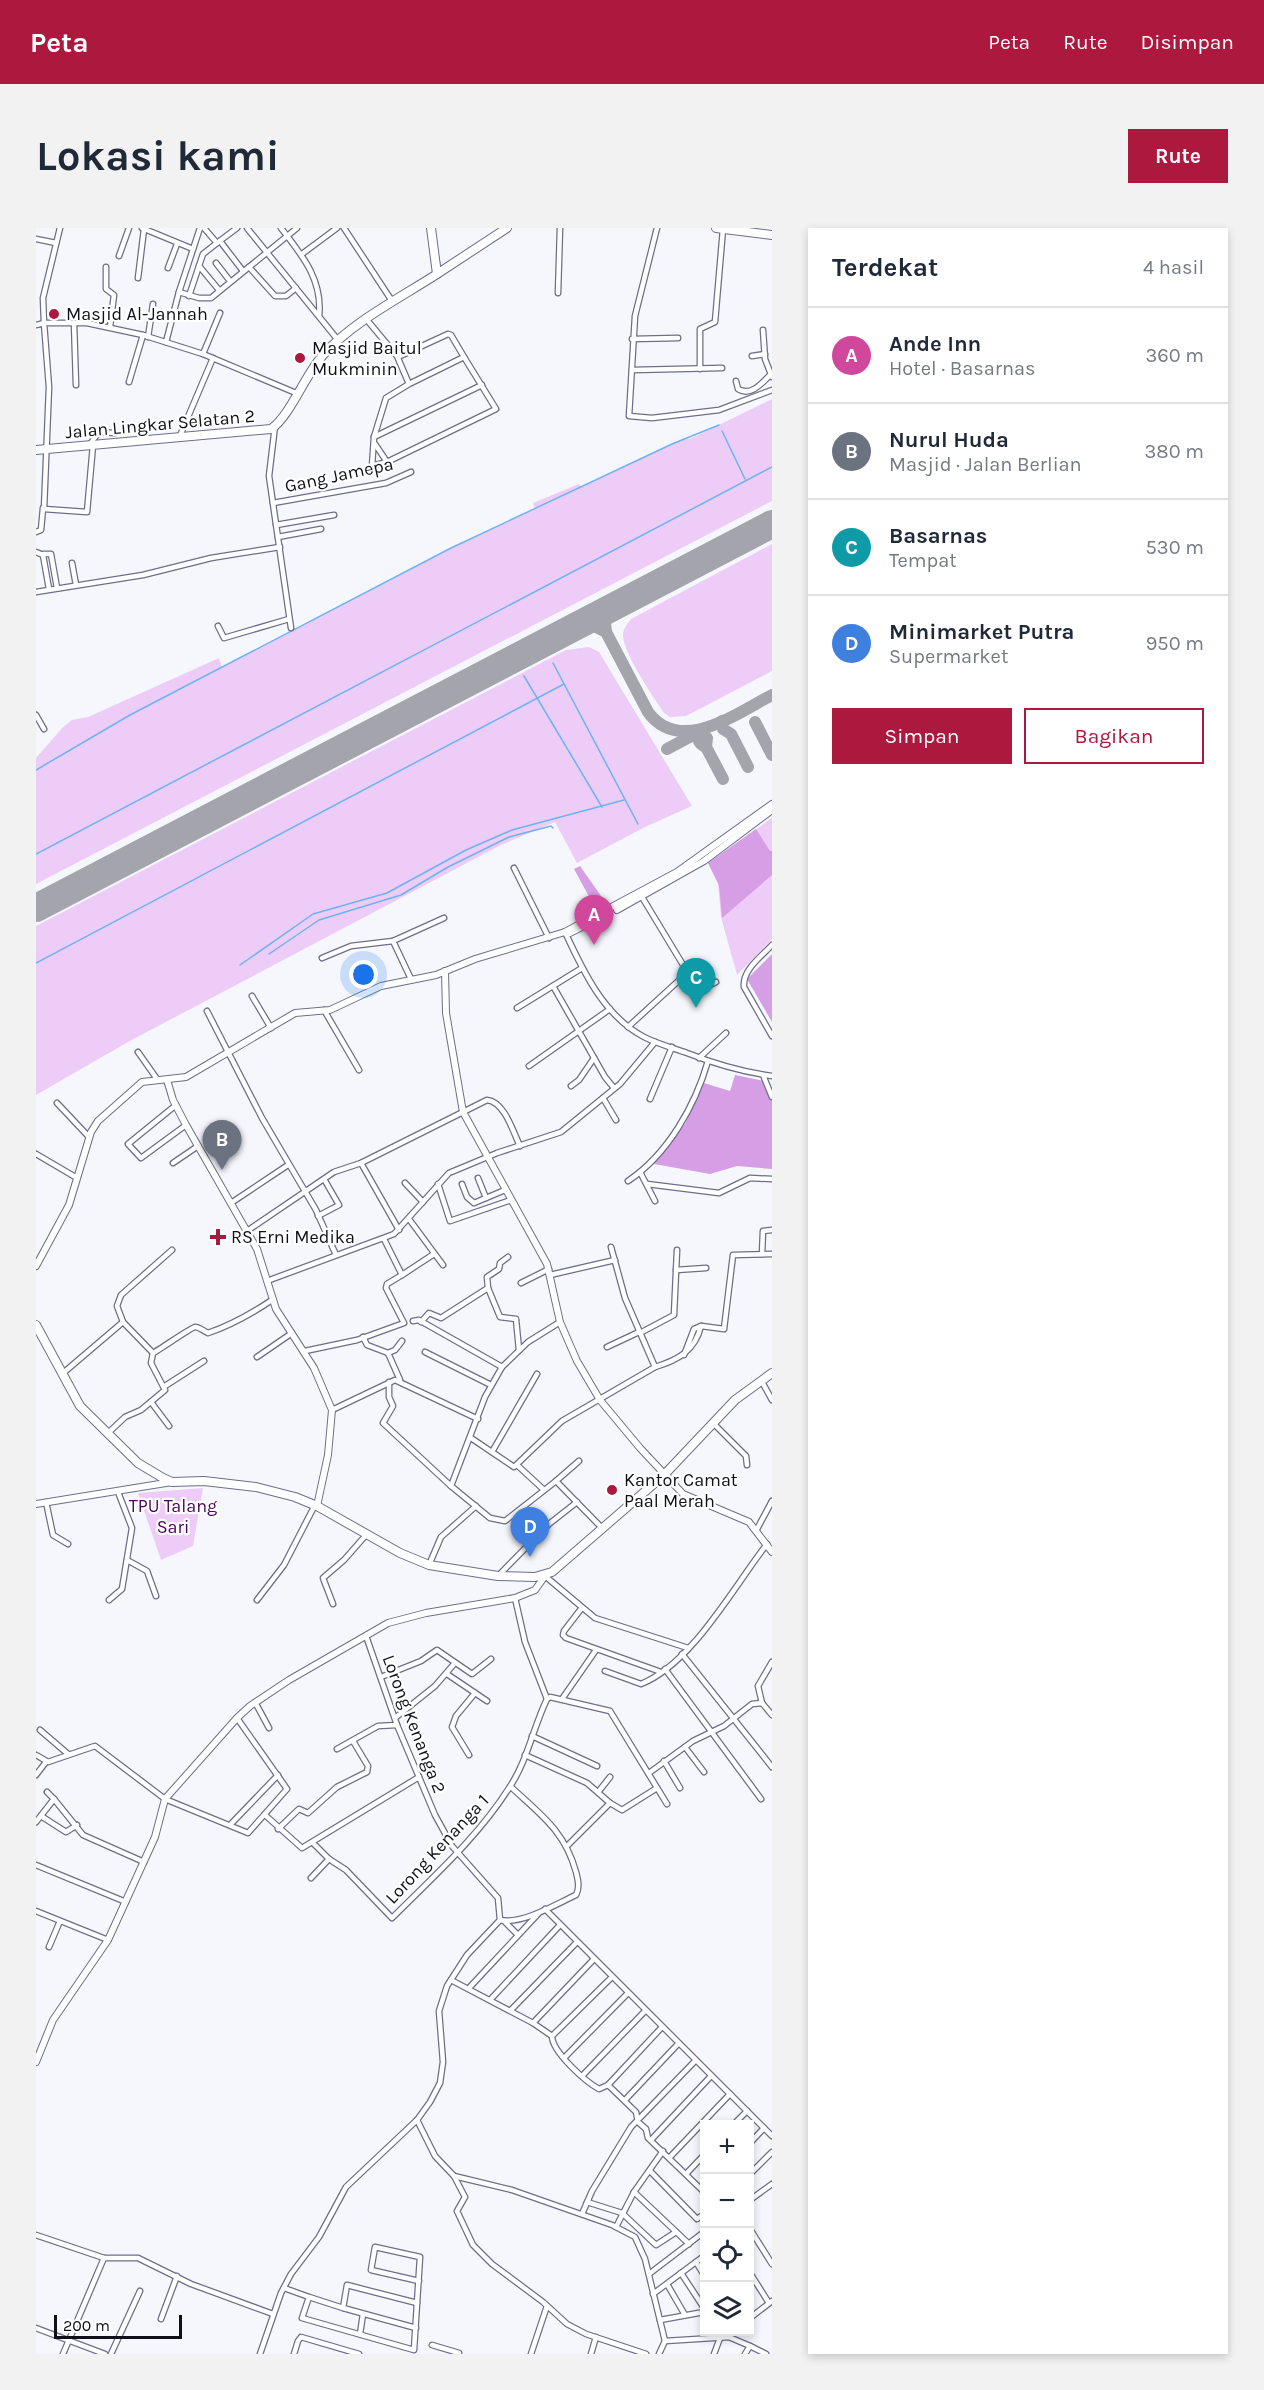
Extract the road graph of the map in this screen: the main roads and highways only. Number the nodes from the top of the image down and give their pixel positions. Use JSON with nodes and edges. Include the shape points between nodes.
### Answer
{"nodes":[{"id":1,"x":431,"y":228,"type":"edge"},
{"id":2,"x":507,"y":228,"type":"edge"},
{"id":3,"x":719,"y":229,"type":"edge"},
{"id":4,"x":772,"y":234,"type":"edge"},
{"id":5,"x":437,"y":274,"type":"junction"},
{"id":6,"x":36,"y":450,"type":"edge"},
{"id":7,"x":37,"y":1331,"type":"edge"},
{"id":8,"x":772,"y":1373,"type":"edge"}],
"edges":[{"from":1,"to":5,"type":"highway"},
{"from":2,"to":5,"type":"main road"},
{"from":3,"to":4,"type":"main road"},
{"from":5,"to":6,"type":"highway","name":"Jalan Lingkar Selatan 2","via":[[338,340],[324,354],[275,426],[257,432]]},
{"from":7,"to":8,"type":"highway","via":[[80,1406],[138,1463],[172,1482],[261,1487],[316,1505],[366,1535],[429,1565],[498,1576],[544,1576],[560,1566],[664,1475],[735,1400]]}]}
